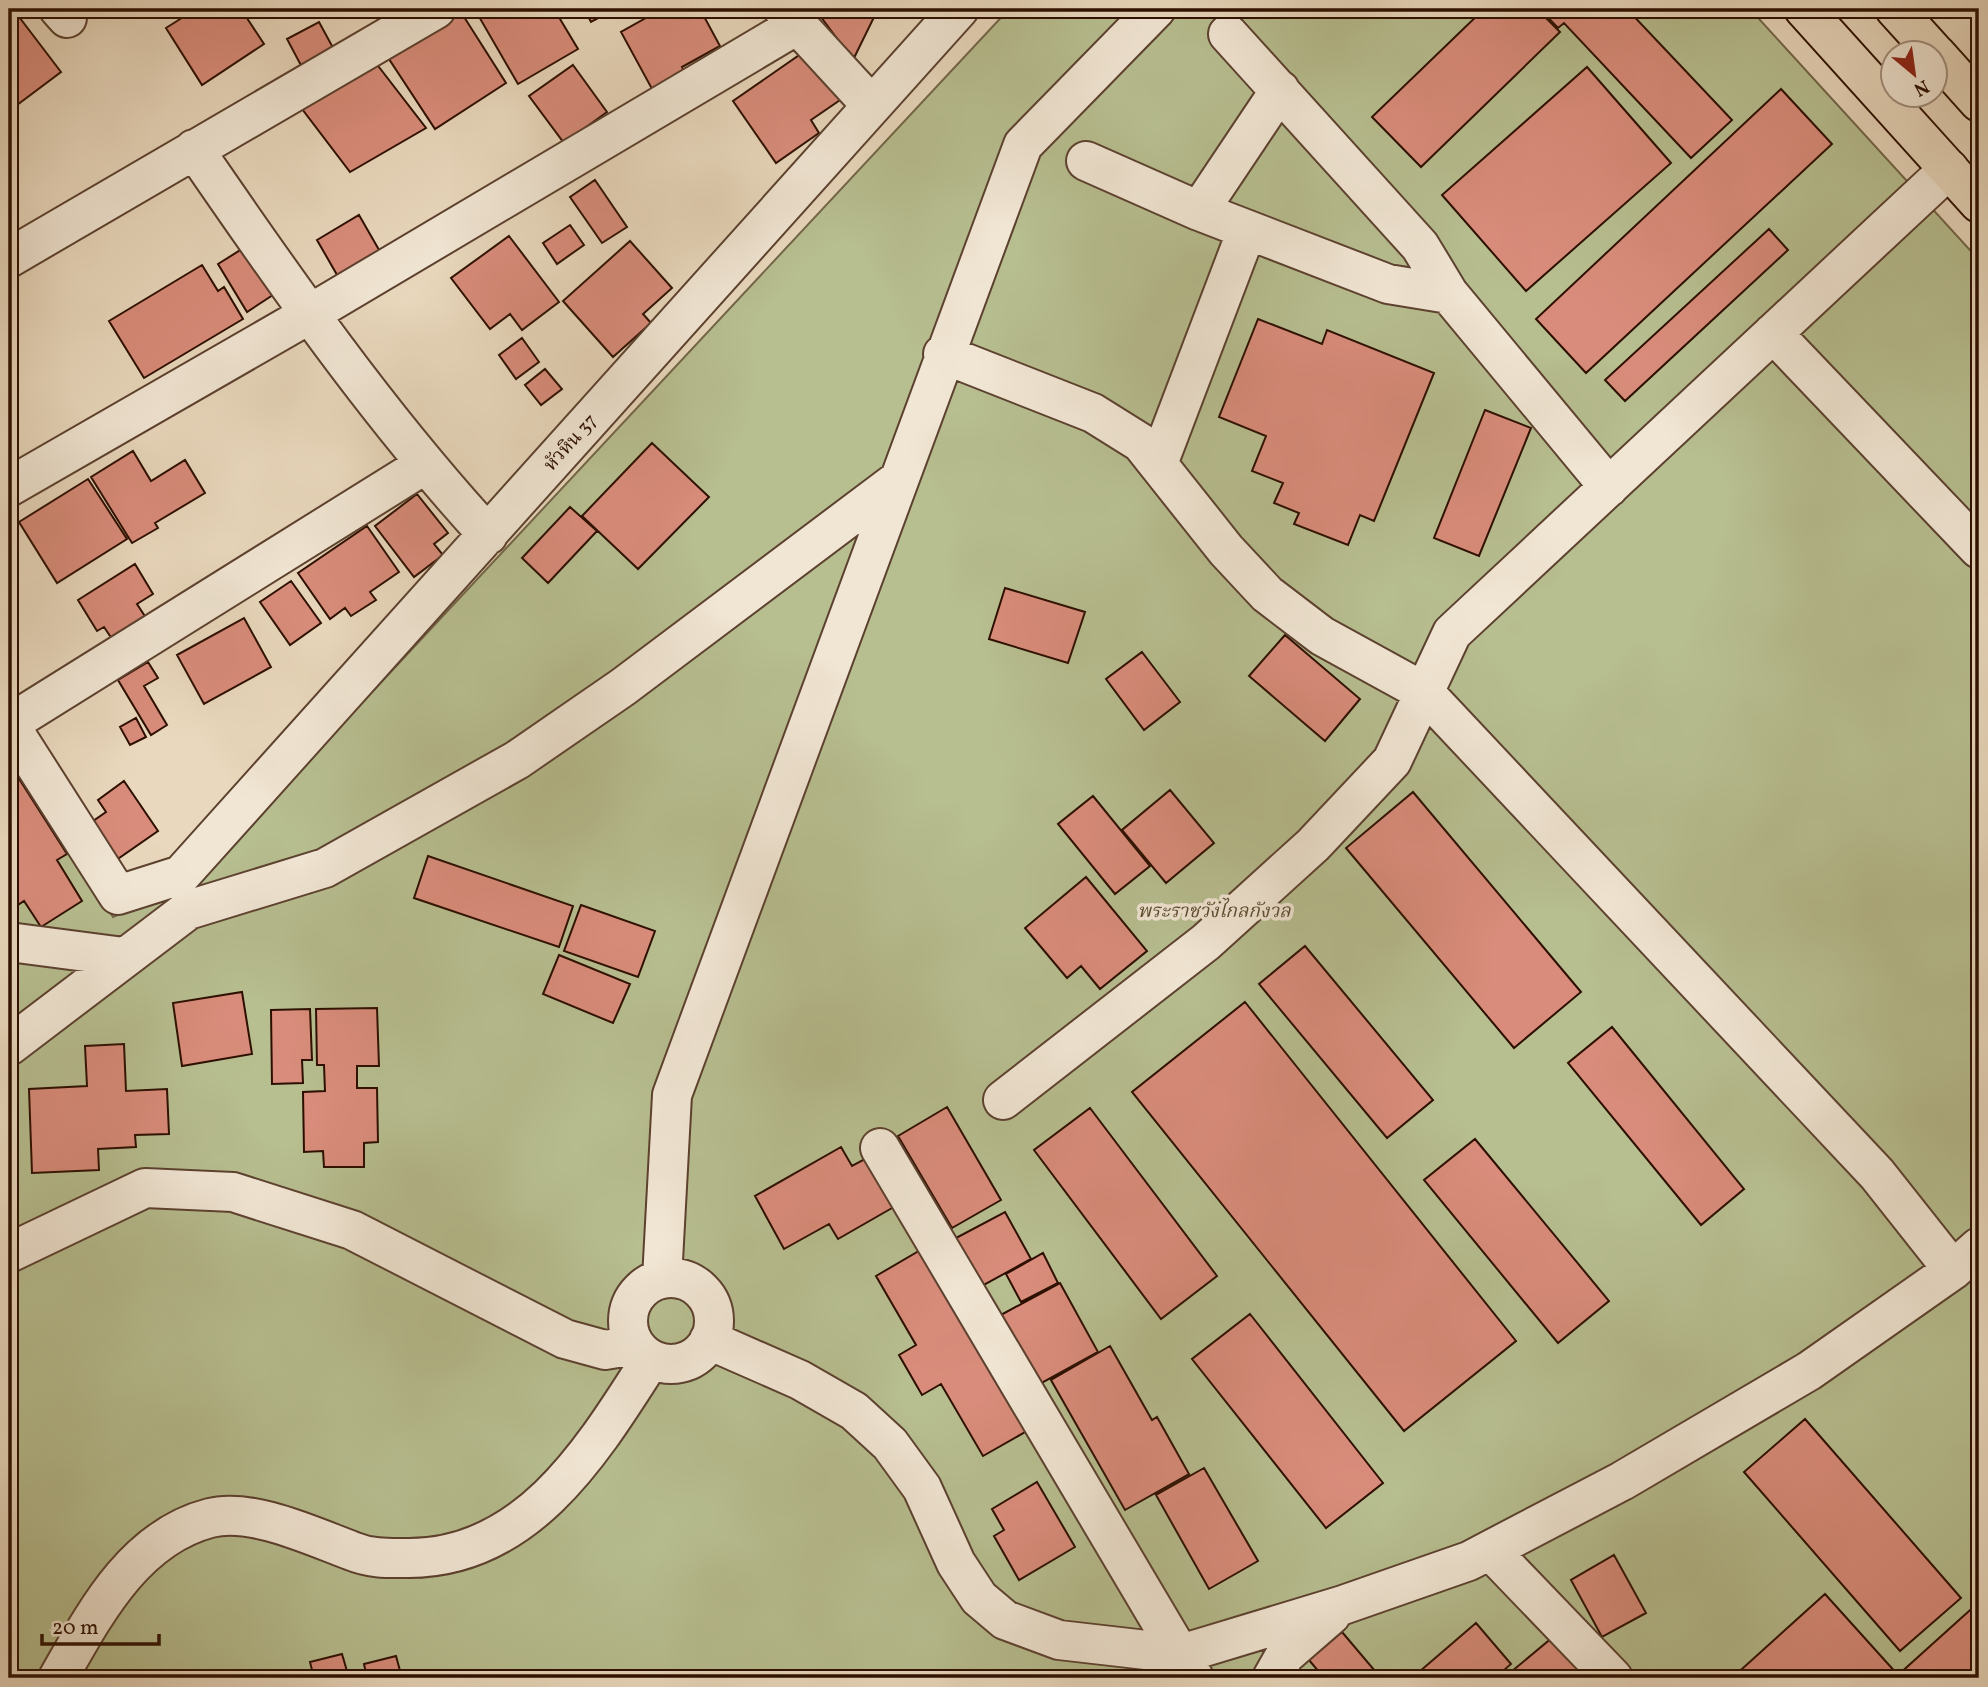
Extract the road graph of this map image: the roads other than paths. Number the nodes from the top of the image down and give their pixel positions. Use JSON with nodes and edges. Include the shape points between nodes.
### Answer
{"nodes":[{"id":1,"x":436,"y":9,"type":"edge"},
{"id":2,"x":959,"y":9,"type":"edge"},
{"id":3,"x":1156,"y":9,"type":"edge"},
{"id":4,"x":1804,"y":9,"type":"edge"},
{"id":5,"x":1895,"y":9,"type":"edge"},
{"id":6,"x":790,"y":17,"type":"edge"},
{"id":7,"x":1228,"y":34,"type":"dead end"},
{"id":8,"x":1921,"y":38,"type":"edge"},
{"id":9,"x":1950,"y":70,"type":"edge"},
{"id":10,"x":1280,"y":90,"type":"junction"},
{"id":11,"x":1979,"y":102,"type":"edge"},
{"id":12,"x":872,"y":106,"type":"junction"},
{"id":13,"x":194,"y":149,"type":"junction"},
{"id":14,"x":1086,"y":161,"type":"dead end"},
{"id":15,"x":1949,"y":169,"type":"junction"},
{"id":16,"x":1979,"y":203,"type":"edge"},
{"id":17,"x":1199,"y":211,"type":"junction"},
{"id":18,"x":1247,"y":230,"type":"junction"},
{"id":19,"x":9,"y":258,"type":"edge"},
{"id":20,"x":1449,"y":294,"type":"junction"},
{"id":21,"x":308,"y":315,"type":"junction"},
{"id":22,"x":1773,"y":333,"type":"junction"},
{"id":23,"x":943,"y":354,"type":"junction"},
{"id":24,"x":1158,"y":464,"type":"junction"},
{"id":25,"x":424,"y":465,"type":"junction"},
{"id":26,"x":897,"y":481,"type":"junction"},
{"id":27,"x":9,"y":487,"type":"edge"},
{"id":28,"x":1609,"y":487,"type":"junction"},
{"id":29,"x":488,"y":535,"type":"junction"},
{"id":30,"x":1979,"y":549,"type":"edge"},
{"id":31,"x":1424,"y":692,"type":"junction"},
{"id":32,"x":9,"y":942,"type":"edge"},
{"id":33,"x":124,"y":957,"type":"junction"},
{"id":34,"x":9,"y":1046,"type":"edge"},
{"id":35,"x":1003,"y":1100,"type":"dead end"},
{"id":36,"x":880,"y":1148,"type":"dead end"},
{"id":37,"x":9,"y":1253,"type":"edge"},
{"id":38,"x":1966,"y":1258,"type":"edge"},
{"id":39,"x":662,"y":1279,"type":"junction"},
{"id":40,"x":709,"y":1340,"type":"junction"},
{"id":41,"x":643,"y":1352,"type":"junction"},
{"id":42,"x":1490,"y":1550,"type":"junction"},
{"id":43,"x":1343,"y":1605,"type":"junction"},
{"id":44,"x":1187,"y":1666,"type":"edge"},
{"id":45,"x":58,"y":1678,"type":"edge"},
{"id":46,"x":1272,"y":1678,"type":"edge"},
{"id":47,"x":1613,"y":1678,"type":"edge"}],
"edges":[{"from":1,"to":13,"type":"street"},
{"from":2,"to":12,"type":"street","name":"หัวหิน 37"},
{"from":3,"to":23,"type":"street","via":[[1023,145]]},
{"from":4,"to":15,"type":"main road"},
{"from":5,"to":8,"type":"main road"},
{"from":6,"to":12,"type":"street"},
{"from":6,"to":21,"type":"street"},
{"from":7,"to":10,"type":"street"},
{"from":9,"to":11,"type":"main road"},
{"from":10,"to":17,"type":"street"},
{"from":10,"to":20,"type":"street","via":[[1420,246]]},
{"from":12,"to":29,"type":"street","name":"หัวหิน 37"},
{"from":13,"to":19,"type":"street"},
{"from":13,"to":21,"type":"street"},
{"from":14,"to":17,"type":"street"},
{"from":15,"to":16,"type":"main road"},
{"from":15,"to":22,"type":"street"},
{"from":17,"to":18,"type":"street"},
{"from":18,"to":20,"type":"street","via":[[1388,284]]},
{"from":18,"to":24,"type":"street"},
{"from":20,"to":28,"type":"street"},
{"from":21,"to":25,"type":"street"},
{"from":21,"to":27,"type":"street"},
{"from":22,"to":28,"type":"street"},
{"from":22,"to":30,"type":"street"},
{"from":23,"to":24,"type":"street","via":[[1093,414],[1141,443]]},
{"from":23,"to":26,"type":"street"},
{"from":24,"to":31,"type":"street","via":[[1267,594],[1322,636]]},
{"from":25,"to":29,"type":"street"},
{"from":25,"to":29,"type":"street","name":"หัวหิน 37","via":[[9,723],[118,895],[181,875]]},
{"from":26,"to":33,"type":"street","via":[[623,687],[517,760],[325,868],[188,910]]},
{"from":26,"to":39,"type":"street","via":[[672,1095]]},
{"from":28,"to":31,"type":"street","via":[[1452,633]]},
{"from":31,"to":35,"type":"street","via":[[1392,761],[1313,845],[1206,942]]},
{"from":31,"to":38,"type":"street","via":[[1877,1174]]},
{"from":32,"to":33,"type":"street"},
{"from":33,"to":34,"type":"street"},
{"from":36,"to":44,"type":"street"},
{"from":37,"to":41,"type":"street","via":[[145,1188],[233,1192],[352,1230],[565,1339],[605,1350]]},
{"from":38,"to":42,"type":"street","via":[[1809,1371],[1622,1481]]},
{"from":39,"to":40,"type":"street","via":[[682,1279],[705,1293],[714,1319]]},
{"from":39,"to":41,"type":"street","via":[[634,1298],[627,1325]]},
{"from":40,"to":41,"type":"street","via":[[698,1354],[675,1364]]},
{"from":40,"to":44,"type":"street","via":[[800,1380],[854,1411],[890,1444],[922,1488],[979,1598],[1005,1620],[1059,1640]]},
{"from":41,"to":45,"type":"street","via":[[604,1433],[567,1480],[526,1519],[478,1546],[427,1558],[369,1558],[265,1518],[211,1517],[158,1542],[106,1596]]},
{"from":42,"to":43,"type":"street"},
{"from":42,"to":47,"type":"street"},
{"from":43,"to":44,"type":"street"},
{"from":43,"to":46,"type":"street","via":[[1285,1655]]}]}
